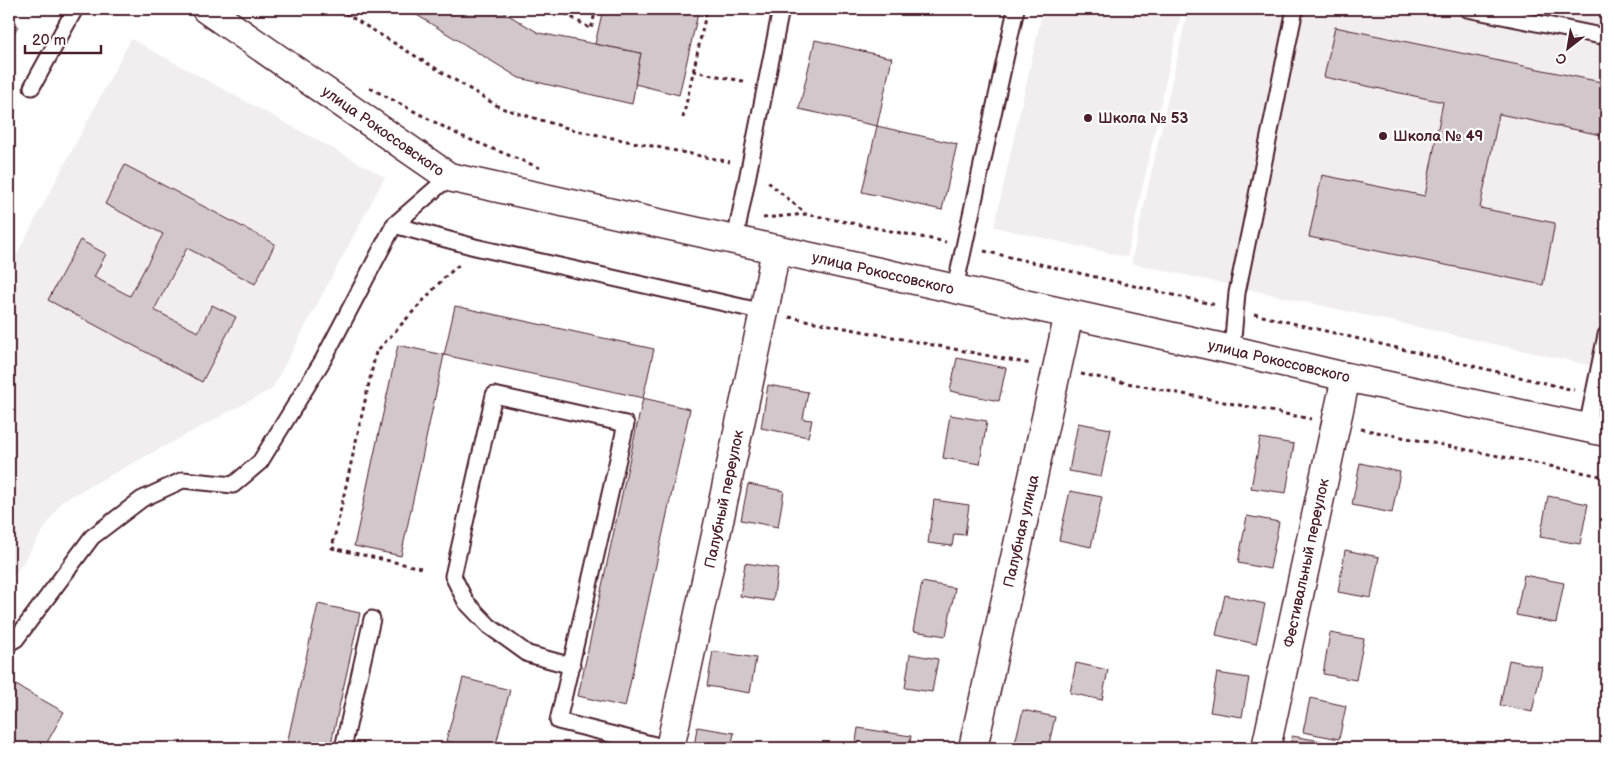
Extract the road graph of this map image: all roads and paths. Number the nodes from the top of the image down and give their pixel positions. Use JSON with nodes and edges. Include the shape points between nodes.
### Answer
{"nodes":[{"id":1,"x":206,"y":9,"type":"edge"},
{"id":2,"x":338,"y":9,"type":"edge"},
{"id":3,"x":558,"y":9,"type":"edge"},
{"id":4,"x":596,"y":9,"type":"edge"},
{"id":5,"x":707,"y":9,"type":"edge"},
{"id":6,"x":782,"y":9,"type":"edge"},
{"id":7,"x":1016,"y":9,"type":"edge"},
{"id":8,"x":1295,"y":9,"type":"edge"},
{"id":9,"x":1467,"y":9,"type":"edge"},
{"id":10,"x":71,"y":10,"type":"edge"},
{"id":11,"x":1606,"y":37,"type":"edge"},
{"id":12,"x":693,"y":71,"type":"junction"},
{"id":13,"x":363,"y":83,"type":"dead end"},
{"id":14,"x":752,"y":84,"type":"dead end"},
{"id":15,"x":32,"y":87,"type":"dead end"},
{"id":16,"x":683,"y":118,"type":"dead end"},
{"id":17,"x":750,"y":166,"type":"junction"},
{"id":18,"x":552,"y":172,"type":"dead end"},
{"id":19,"x":449,"y":177,"type":"junction"},
{"id":20,"x":806,"y":214,"type":"junction"},
{"id":21,"x":394,"y":225,"type":"junction"},
{"id":22,"x":737,"y":230,"type":"junction"},
{"id":23,"x":964,"y":246,"type":"junction"},
{"id":24,"x":475,"y":247,"type":"junction"},
{"id":25,"x":776,"y":249,"type":"junction"},
{"id":26,"x":955,"y":288,"type":"junction"},
{"id":27,"x":1236,"y":310,"type":"junction"},
{"id":28,"x":764,"y":312,"type":"junction"},
{"id":29,"x":1069,"y":314,"type":"junction"},
{"id":30,"x":1606,"y":335,"type":"edge"},
{"id":31,"x":1232,"y":350,"type":"junction"},
{"id":32,"x":1057,"y":369,"type":"junction"},
{"id":33,"x":1346,"y":377,"type":"junction"},
{"id":34,"x":1594,"y":394,"type":"junction"},
{"id":35,"x":1336,"y":424,"type":"junction"},
{"id":36,"x":1596,"y":430,"type":"edge"},
{"id":37,"x":1606,"y":477,"type":"edge"},
{"id":38,"x":421,"y":568,"type":"dead end"},
{"id":39,"x":372,"y":619,"type":"dead end"},
{"id":40,"x":9,"y":643,"type":"edge"},
{"id":41,"x":572,"y":666,"type":"junction"},
{"id":42,"x":343,"y":748,"type":"edge"},
{"id":43,"x":669,"y":748,"type":"edge"},
{"id":44,"x":973,"y":748,"type":"edge"},
{"id":45,"x":1266,"y":748,"type":"edge"}],
"edges":[{"from":1,"to":19,"type":"street","name":"улица Рокоссовского"},
{"from":2,"to":17,"type":"path","via":[[501,108],[574,130]]},
{"from":3,"to":4,"type":"path","via":[[591,29]]},
{"from":5,"to":12,"type":"path"},
{"from":6,"to":17,"type":"lane"},
{"from":7,"to":23,"type":"lane"},
{"from":8,"to":27,"type":"lane"},
{"from":9,"to":11,"type":"lane"},
{"from":10,"to":15,"type":"lane"},
{"from":12,"to":14,"type":"path"},
{"from":12,"to":16,"type":"path"},
{"from":13,"to":18,"type":"path","via":[[461,136]]},
{"from":17,"to":20,"type":"path"},
{"from":17,"to":22,"type":"lane"},
{"from":19,"to":21,"type":"lane"},
{"from":19,"to":22,"type":"street","name":"улица Рокоссовского"},
{"from":20,"to":22,"type":"path"},
{"from":20,"to":23,"type":"path"},
{"from":21,"to":24,"type":"lane"},
{"from":21,"to":40,"type":"lane","via":[[323,360],[260,462],[233,486],[184,480],[142,500],[92,537],[16,639]]},
{"from":22,"to":25,"type":"street","name":"улица Рокоссовского"},
{"from":23,"to":26,"type":"lane"},
{"from":23,"to":27,"type":"path"},
{"from":24,"to":28,"type":"lane"},
{"from":24,"to":38,"type":"path","via":[[376,352],[332,548]]},
{"from":25,"to":26,"type":"street","name":"улица Рокоссовского"},
{"from":25,"to":28,"type":"street","name":"Палубный переулок"},
{"from":26,"to":29,"type":"street","name":"улица Рокоссовского"},
{"from":27,"to":31,"type":"lane"},
{"from":27,"to":34,"type":"path"},
{"from":28,"to":32,"type":"path"},
{"from":28,"to":43,"type":"street","name":"Палубный переулок"},
{"from":29,"to":31,"type":"street","name":"улица Рокоссовского"},
{"from":29,"to":32,"type":"street","name":"Палубная улица"},
{"from":30,"to":34,"type":"lane"},
{"from":31,"to":33,"type":"street","name":"улица Рокоссовского"},
{"from":32,"to":35,"type":"path"},
{"from":32,"to":44,"type":"street","name":"Палубная улица"},
{"from":33,"to":35,"type":"street","name":"Фестивальный переулок"},
{"from":33,"to":36,"type":"street","name":"улица Рокоссовского"},
{"from":34,"to":36,"type":"lane"},
{"from":35,"to":37,"type":"path"},
{"from":35,"to":45,"type":"street","name":"Фестивальный переулок"},
{"from":39,"to":42,"type":"lane"},
{"from":41,"to":41,"type":"lane","via":[[626,424],[494,395],[453,576],[466,602],[489,626],[528,654]]},
{"from":41,"to":43,"type":"lane","via":[[558,721]]}]}
